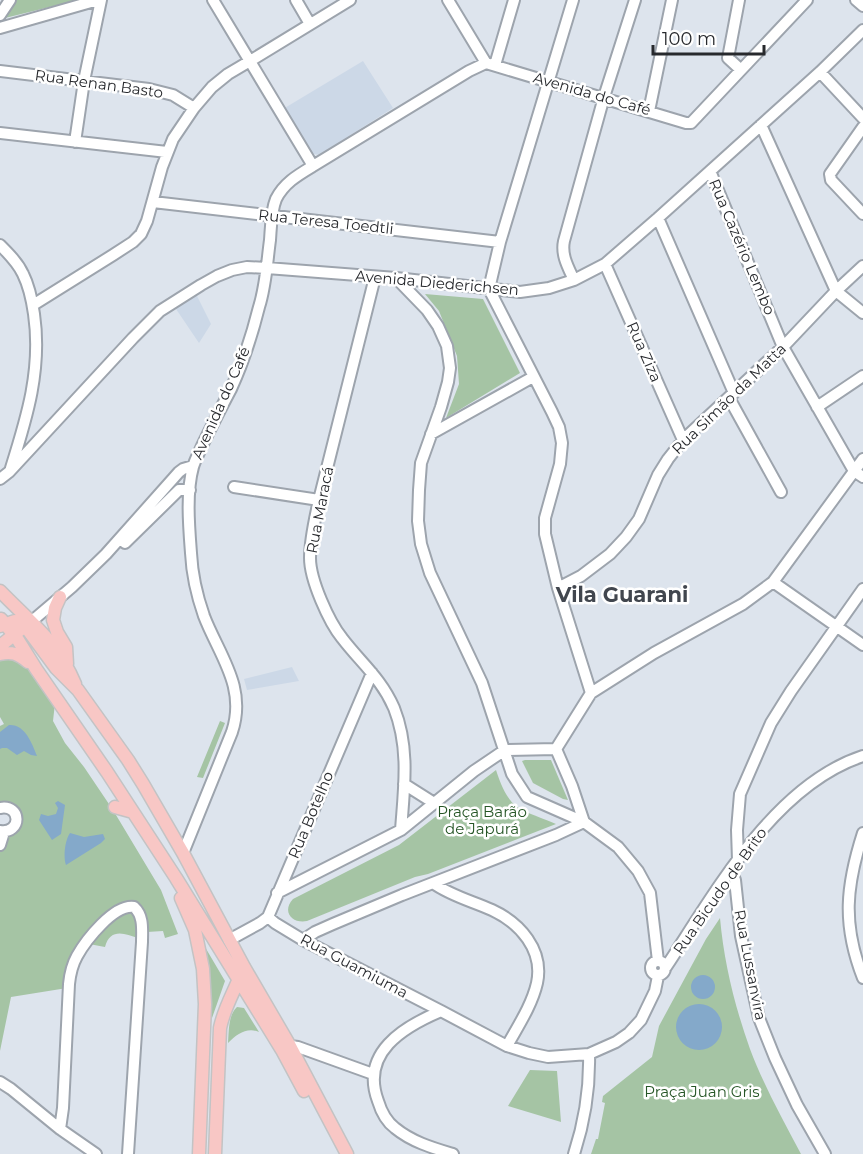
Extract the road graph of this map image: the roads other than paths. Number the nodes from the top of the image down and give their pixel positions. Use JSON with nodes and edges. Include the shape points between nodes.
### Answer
{"nodes":[{"id":1,"x":10,"y":0,"type":"edge"},
{"id":2,"x":100,"y":0,"type":"edge"},
{"id":3,"x":213,"y":0,"type":"edge"},
{"id":4,"x":296,"y":0,"type":"edge"},
{"id":5,"x":350,"y":0,"type":"edge"},
{"id":6,"x":448,"y":0,"type":"edge"},
{"id":7,"x":514,"y":0,"type":"edge"},
{"id":8,"x":573,"y":0,"type":"edge"},
{"id":9,"x":635,"y":0,"type":"edge"},
{"id":10,"x":672,"y":0,"type":"edge"},
{"id":11,"x":739,"y":0,"type":"edge"},
{"id":12,"x":807,"y":0,"type":"edge"},
{"id":13,"x":856,"y":0,"type":"edge"},
{"id":14,"x":863,"y":6,"type":"edge"},
{"id":15,"x":0,"y":15,"type":"edge"},
{"id":16,"x":310,"y":24,"type":"junction"},
{"id":17,"x":0,"y":28,"type":"edge"},
{"id":18,"x":863,"y":30,"type":"edge"},
{"id":19,"x":249,"y":61,"type":"junction"},
{"id":20,"x":490,"y":64,"type":"junction"},
{"id":21,"x":741,"y":70,"type":"junction"},
{"id":22,"x":0,"y":71,"type":"edge"},
{"id":23,"x":820,"y":72,"type":"junction"},
{"id":24,"x":84,"y":81,"type":"junction"},
{"id":25,"x":548,"y":82,"type":"junction"},
{"id":26,"x":604,"y":97,"type":"junction"},
{"id":27,"x":194,"y":108,"type":"junction"},
{"id":28,"x":649,"y":111,"type":"junction"},
{"id":29,"x":863,"y":118,"type":"edge"},
{"id":30,"x":761,"y":125,"type":"junction"},
{"id":31,"x":863,"y":127,"type":"edge"},
{"id":32,"x":0,"y":133,"type":"edge"},
{"id":33,"x":75,"y":142,"type":"junction"},
{"id":34,"x":167,"y":152,"type":"junction"},
{"id":35,"x":313,"y":166,"type":"junction"},
{"id":36,"x":710,"y":171,"type":"junction"},
{"id":37,"x":153,"y":202,"type":"junction"},
{"id":38,"x":863,"y":214,"type":"edge"},
{"id":39,"x":272,"y":216,"type":"junction"},
{"id":40,"x":658,"y":218,"type":"junction"},
{"id":41,"x":500,"y":242,"type":"junction"},
{"id":42,"x":0,"y":245,"type":"edge"},
{"id":43,"x":605,"y":264,"type":"junction"},
{"id":44,"x":863,"y":267,"type":"edge"},
{"id":45,"x":267,"y":268,"type":"junction"},
{"id":46,"x":375,"y":277,"type":"junction"},
{"id":47,"x":396,"y":278,"type":"junction"},
{"id":48,"x":574,"y":280,"type":"junction"},
{"id":49,"x":428,"y":282,"type":"junction"},
{"id":50,"x":489,"y":289,"type":"junction"},
{"id":51,"x":836,"y":291,"type":"junction"},
{"id":52,"x":416,"y":298,"type":"junction"},
{"id":53,"x":33,"y":305,"type":"junction"},
{"id":54,"x":863,"y":313,"type":"edge"},
{"id":55,"x":783,"y":347,"type":"junction"},
{"id":56,"x":863,"y":376,"type":"edge"},
{"id":57,"x":533,"y":377,"type":"junction"},
{"id":58,"x":732,"y":396,"type":"junction"},
{"id":59,"x":817,"y":407,"type":"junction"},
{"id":60,"x":431,"y":434,"type":"junction"},
{"id":61,"x":683,"y":440,"type":"junction"},
{"id":62,"x":863,"y":459,"type":"edge"},
{"id":63,"x":193,"y":466,"type":"junction"},
{"id":64,"x":854,"y":471,"type":"junction"},
{"id":65,"x":9,"y":472,"type":"junction"},
{"id":66,"x":863,"y":477,"type":"edge"},
{"id":67,"x":0,"y":479,"type":"edge"},
{"id":68,"x":234,"y":487,"type":"dead end"},
{"id":69,"x":190,"y":490,"type":"junction"},
{"id":70,"x":781,"y":492,"type":"dead end"},
{"id":71,"x":319,"y":500,"type":"junction"},
{"id":72,"x":106,"y":554,"type":"junction"},
{"id":73,"x":773,"y":582,"type":"junction"},
{"id":74,"x":558,"y":588,"type":"junction"},
{"id":75,"x":863,"y":589,"type":"edge"},
{"id":76,"x":0,"y":591,"type":"edge"},
{"id":77,"x":60,"y":597,"type":"junction"},
{"id":78,"x":2,"y":622,"type":"edge"},
{"id":79,"x":28,"y":623,"type":"junction"},
{"id":80,"x":837,"y":627,"type":"junction"},
{"id":81,"x":14,"y":635,"type":"junction"},
{"id":82,"x":863,"y":645,"type":"edge"},
{"id":83,"x":0,"y":646,"type":"edge"},
{"id":84,"x":0,"y":654,"type":"edge"},
{"id":85,"x":67,"y":665,"type":"junction"},
{"id":86,"x":36,"y":669,"type":"junction"},
{"id":87,"x":372,"y":673,"type":"junction"},
{"id":88,"x":78,"y":690,"type":"junction"},
{"id":89,"x":591,"y":693,"type":"junction"},
{"id":90,"x":556,"y":749,"type":"junction"},
{"id":91,"x":505,"y":750,"type":"junction"},
{"id":92,"x":863,"y":756,"type":"edge"},
{"id":93,"x":404,"y":784,"type":"junction"},
{"id":94,"x":434,"y":803,"type":"junction"},
{"id":95,"x":115,"y":807,"type":"dead end"},
{"id":96,"x":0,"y":808,"type":"edge"},
{"id":97,"x":134,"y":812,"type":"junction"},
{"id":98,"x":584,"y":822,"type":"junction"},
{"id":99,"x":400,"y":830,"type":"junction"},
{"id":100,"x":2,"y":831,"type":"edge"},
{"id":101,"x":863,"y":833,"type":"edge"},
{"id":102,"x":0,"y":845,"type":"edge"},
{"id":103,"x":183,"y":853,"type":"junction"},
{"id":104,"x":738,"y":860,"type":"junction"},
{"id":105,"x":291,"y":861,"type":"junction"},
{"id":106,"x":731,"y":870,"type":"junction"},
{"id":107,"x":176,"y":878,"type":"junction"},
{"id":108,"x":306,"y":878,"type":"junction"},
{"id":109,"x":433,"y":883,"type":"junction"},
{"id":110,"x":277,"y":893,"type":"junction"},
{"id":111,"x":268,"y":917,"type":"junction"},
{"id":112,"x":229,"y":940,"type":"junction"},
{"id":113,"x":303,"y":940,"type":"junction"},
{"id":114,"x":244,"y":967,"type":"junction"},
{"id":115,"x":661,"y":968,"type":"junction"},
{"id":116,"x":863,"y":978,"type":"edge"},
{"id":117,"x":239,"y":980,"type":"junction"},
{"id":118,"x":441,"y":1011,"type":"junction"},
{"id":119,"x":507,"y":1046,"type":"junction"},
{"id":120,"x":286,"y":1048,"type":"junction"},
{"id":121,"x":589,"y":1054,"type":"junction"},
{"id":122,"x":373,"y":1074,"type":"junction"},
{"id":123,"x":0,"y":1082,"type":"edge"},
{"id":124,"x":60,"y":1129,"type":"junction"},
{"id":125,"x":96,"y":1154,"type":"edge"},
{"id":126,"x":128,"y":1154,"type":"edge"},
{"id":127,"x":199,"y":1154,"type":"edge"},
{"id":128,"x":215,"y":1154,"type":"edge"},
{"id":129,"x":338,"y":1154,"type":"edge"},
{"id":130,"x":347,"y":1154,"type":"edge"},
{"id":131,"x":453,"y":1154,"type":"edge"},
{"id":132,"x":574,"y":1154,"type":"edge"},
{"id":133,"x":825,"y":1154,"type":"edge"}],
"edges":[{"from":1,"to":15,"type":"street"},
{"from":2,"to":17,"type":"street"},
{"from":2,"to":24,"type":"street"},
{"from":3,"to":19,"type":"street"},
{"from":4,"to":16,"type":"street"},
{"from":5,"to":16,"type":"street"},
{"from":6,"to":20,"type":"street"},
{"from":7,"to":20,"type":"street"},
{"from":8,"to":25,"type":"street"},
{"from":9,"to":26,"type":"street"},
{"from":10,"to":28,"type":"street"},
{"from":11,"to":21,"type":"street","via":[[728,58]]},
{"from":12,"to":21,"type":"street"},
{"from":13,"to":14,"type":"street"},
{"from":16,"to":19,"type":"street"},
{"from":18,"to":23,"type":"street","name":"Avenida Diederichsen"},
{"from":19,"to":27,"type":"street","via":[[217,83]]},
{"from":19,"to":35,"type":"street"},
{"from":20,"to":25,"type":"street","name":"Avenida do Café"},
{"from":20,"to":35,"type":"street","name":"Avenida do Café","via":[[469,70]]},
{"from":21,"to":28,"type":"street","name":"Avenida do Café","via":[[692,123]]},
{"from":22,"to":24,"type":"street","name":"Rua Renan Basto"},
{"from":23,"to":29,"type":"street"},
{"from":23,"to":30,"type":"street","name":"Avenida Diederichsen"},
{"from":24,"to":27,"type":"street","name":"Rua Renan Basto","via":[[163,91]]},
{"from":24,"to":33,"type":"street"},
{"from":25,"to":26,"type":"street","name":"Avenida do Café"},
{"from":25,"to":41,"type":"street"},
{"from":26,"to":28,"type":"street","name":"Avenida do Café"},
{"from":26,"to":48,"type":"street","via":[[562,248]]},
{"from":27,"to":34,"type":"street"},
{"from":30,"to":36,"type":"street","name":"Avenida Diederichsen"},
{"from":30,"to":51,"type":"street"},
{"from":31,"to":38,"type":"street","via":[[831,170],[830,177]]},
{"from":32,"to":33,"type":"street"},
{"from":33,"to":34,"type":"street"},
{"from":34,"to":37,"type":"street"},
{"from":35,"to":39,"type":"street","name":"Avenida do Café","via":[[283,187]]},
{"from":36,"to":40,"type":"street","name":"Avenida Diederichsen"},
{"from":36,"to":55,"type":"street","name":"Rua Cazério Lembo"},
{"from":37,"to":39,"type":"street","name":"Rua Teresa Toedtli"},
{"from":37,"to":53,"type":"street","via":[[143,230],[133,242]]},
{"from":39,"to":41,"type":"street","name":"Rua Teresa Toedtli"},
{"from":39,"to":45,"type":"street","name":"Avenida do Café"},
{"from":40,"to":43,"type":"street","name":"Avenida Diederichsen"},
{"from":40,"to":58,"type":"street"},
{"from":41,"to":50,"type":"street"},
{"from":42,"to":53,"type":"street","via":[[23,273]]},
{"from":43,"to":48,"type":"street","name":"Avenida Diederichsen"},
{"from":43,"to":61,"type":"street","name":"Rua Ziza"},
{"from":44,"to":51,"type":"street","name":"Rua Simão da Matta"},
{"from":45,"to":46,"type":"street","name":"Avenida Diederichsen"},
{"from":45,"to":63,"type":"street","name":"Avenida do Café","via":[[246,352]]},
{"from":45,"to":65,"type":"street","name":"Avenida Diederichsen","via":[[232,270],[160,310]]},
{"from":46,"to":47,"type":"street","name":"Avenida Diederichsen"},
{"from":46,"to":71,"type":"street","name":"Rua Maracá"},
{"from":47,"to":49,"type":"street","name":"Avenida Diederichsen"},
{"from":47,"to":52,"type":"street"},
{"from":48,"to":50,"type":"street","name":"Avenida Diederichsen","via":[[520,292]]},
{"from":49,"to":50,"type":"street","name":"Avenida Diederichsen"},
{"from":49,"to":52,"type":"street"},
{"from":50,"to":57,"type":"street"},
{"from":51,"to":54,"type":"street"},
{"from":51,"to":55,"type":"street","name":"Rua Simão da Matta"},
{"from":52,"to":60,"type":"street","via":[[438,326],[447,346],[450,368]]},
{"from":53,"to":65,"type":"street","via":[[34,384]]},
{"from":55,"to":58,"type":"street","name":"Rua Simão da Matta"},
{"from":55,"to":59,"type":"street","name":"Rua Cazério Lembo"},
{"from":56,"to":59,"type":"street"},
{"from":57,"to":60,"type":"street"},
{"from":57,"to":74,"type":"street","via":[[552,412],[562,442],[545,519]]},
{"from":58,"to":61,"type":"street","name":"Rua Simão da Matta"},
{"from":58,"to":70,"type":"street"},
{"from":59,"to":64,"type":"street","name":"Rua Cazério Lembo"},
{"from":60,"to":91,"type":"street","via":[[421,463],[421,544],[437,590],[482,682]]},
{"from":61,"to":74,"type":"street","name":"Rua Simão da Matta","via":[[658,475],[639,519],[626,537],[599,563]]},
{"from":62,"to":64,"type":"street"},
{"from":63,"to":69,"type":"street","name":"Avenida do Café"},
{"from":63,"to":72,"type":"street","via":[[178,472]]},
{"from":64,"to":66,"type":"street","name":"Rua Cazério Lembo"},
{"from":64,"to":73,"type":"street"},
{"from":65,"to":67,"type":"street","name":"Avenida Diederichsen"},
{"from":68,"to":71,"type":"street"},
{"from":69,"to":72,"type":"street","via":[[179,490],[117,551]]},
{"from":69,"to":103,"type":"street","name":"Avenida do Café","via":[[196,588],[233,681],[236,702],[232,732]]},
{"from":71,"to":87,"type":"street","name":"Rua Maracá","via":[[310,560],[314,578],[341,637]]},
{"from":72,"to":77,"type":"street"},
{"from":73,"to":80,"type":"street"},
{"from":73,"to":89,"type":"street","via":[[743,604]]},
{"from":74,"to":89,"type":"street"},
{"from":75,"to":80,"type":"street"},
{"from":76,"to":79,"type":"main road"},
{"from":77,"to":79,"type":"street"},
{"from":77,"to":85,"type":"main road","via":[[53,620],[66,647]]},
{"from":78,"to":79,"type":"main road"},
{"from":78,"to":81,"type":"main road"},
{"from":79,"to":81,"type":"main road"},
{"from":79,"to":85,"type":"main road","via":[[46,636]]},
{"from":79,"to":88,"type":"main road","via":[[56,668]]},
{"from":80,"to":82,"type":"street"},
{"from":80,"to":104,"type":"street","via":[[786,699],[756,756],[740,794]]},
{"from":81,"to":83,"type":"main road"},
{"from":81,"to":86,"type":"main road"},
{"from":84,"to":86,"type":"main road","via":[[19,655]]},
{"from":85,"to":88,"type":"main road"},
{"from":86,"to":97,"type":"main road"},
{"from":87,"to":93,"type":"street","name":"Rua Maracá","via":[[384,687],[399,723],[405,754]]},
{"from":87,"to":105,"type":"street","name":"Rua Botelho"},
{"from":88,"to":103,"type":"main road","via":[[128,760]]},
{"from":89,"to":90,"type":"street"},
{"from":90,"to":91,"type":"street"},
{"from":90,"to":98,"type":"street"},
{"from":91,"to":94,"type":"street"},
{"from":91,"to":98,"type":"street","via":[[512,774],[527,797]]},
{"from":92,"to":104,"type":"street","name":"Rua Bicudo de Brito","via":[[806,787],[758,833]]},
{"from":93,"to":94,"type":"street"},
{"from":93,"to":99,"type":"street","name":"Rua Maracá"},
{"from":94,"to":99,"type":"street"},
{"from":95,"to":97,"type":"main road"},
{"from":96,"to":100,"type":"street","via":[[10,808],[17,819],[12,829]]},
{"from":97,"to":107,"type":"main road"},
{"from":98,"to":109,"type":"street"},
{"from":98,"to":115,"type":"street","via":[[618,847],[650,893]]},
{"from":99,"to":108,"type":"street"},
{"from":100,"to":102,"type":"street"},
{"from":101,"to":116,"type":"street","via":[[852,872],[849,920],[852,946]]},
{"from":103,"to":107,"type":"main road","name":"Avenida do Café"},
{"from":103,"to":112,"type":"main road"},
{"from":104,"to":106,"type":"street","name":"Rua Bicudo de Brito"},
{"from":105,"to":108,"type":"street"},
{"from":105,"to":110,"type":"street","name":"Rua Botelho"},
{"from":106,"to":115,"type":"street","name":"Rua Bicudo de Brito"},
{"from":106,"to":133,"type":"street","name":"Rua Lussanvira","via":[[759,1018],[793,1096]]},
{"from":107,"to":117,"type":"main road"},
{"from":107,"to":127,"type":"main road","via":[[195,930],[203,969]]},
{"from":108,"to":110,"type":"street"},
{"from":109,"to":113,"type":"street"},
{"from":109,"to":119,"type":"street","via":[[445,892],[493,911],[519,928],[532,943],[537,982]]},
{"from":110,"to":111,"type":"street","name":"Rua Botelho"},
{"from":111,"to":112,"type":"street"},
{"from":111,"to":113,"type":"street","name":"Rua Guamiuma"},
{"from":112,"to":114,"type":"main road"},
{"from":113,"to":118,"type":"street","name":"Rua Guamiuma"},
{"from":114,"to":117,"type":"main road"},
{"from":114,"to":120,"type":"main road"},
{"from":115,"to":121,"type":"street","via":[[641,1020],[616,1042]]},
{"from":117,"to":120,"type":"main road"},
{"from":117,"to":128,"type":"main road","via":[[220,1028]]},
{"from":118,"to":119,"type":"street","name":"Rua Guamiuma"},
{"from":118,"to":122,"type":"street","via":[[404,1030],[387,1045]]},
{"from":119,"to":121,"type":"street","name":"Rua Guamiuma","via":[[548,1056]]},
{"from":120,"to":122,"type":"street","via":[[298,1047]]},
{"from":120,"to":129,"type":"main road"},
{"from":120,"to":130,"type":"main road"},
{"from":121,"to":132,"type":"street","via":[[586,1110]]},
{"from":122,"to":131,"type":"street","via":[[374,1092],[393,1126],[424,1145]]},
{"from":123,"to":124,"type":"street"},
{"from":124,"to":125,"type":"street"},
{"from":124,"to":126,"type":"street","via":[[71,969],[98,928],[118,910],[134,907],[140,913],[142,926]]}]}
